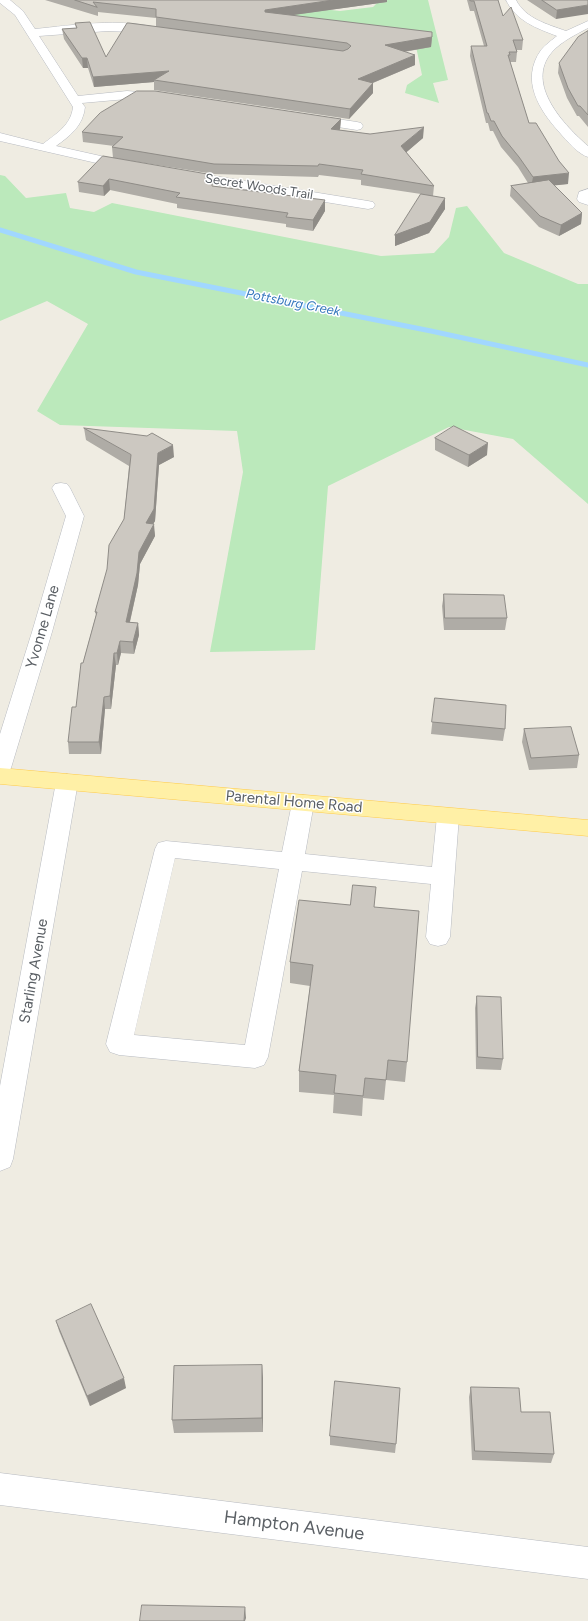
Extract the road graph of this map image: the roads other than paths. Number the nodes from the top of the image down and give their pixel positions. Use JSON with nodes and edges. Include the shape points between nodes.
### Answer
{"nodes":[{"id":1,"x":3,"y":0,"type":"edge"},
{"id":2,"x":511,"y":0,"type":"edge"},
{"id":3,"x":588,"y":24,"type":"edge"},
{"id":4,"x":163,"y":31,"type":"edge"},
{"id":5,"x":32,"y":34,"type":"junction"},
{"id":6,"x":566,"y":35,"type":"junction"},
{"id":7,"x":172,"y":98,"type":"edge"},
{"id":8,"x":75,"y":100,"type":"junction"},
{"id":9,"x":295,"y":117,"type":"edge"},
{"id":10,"x":357,"y":126,"type":"dead end"},
{"id":11,"x":0,"y":137,"type":"edge"},
{"id":12,"x":47,"y":147,"type":"junction"},
{"id":13,"x":588,"y":153,"type":"edge"},
{"id":14,"x":142,"y":168,"type":"edge"},
{"id":15,"x":173,"y":173,"type":"edge"},
{"id":16,"x":588,"y":193,"type":"edge"},
{"id":17,"x":588,"y":201,"type":"edge"},
{"id":18,"x":368,"y":205,"type":"dead end"},
{"id":19,"x":61,"y":488,"type":"dead end"},
{"id":20,"x":0,"y":768,"type":"edge"},
{"id":21,"x":0,"y":776,"type":"edge"},
{"id":22,"x":68,"y":782,"type":"junction"},
{"id":23,"x":303,"y":802,"type":"junction"},
{"id":24,"x":448,"y":816,"type":"junction"},
{"id":25,"x":588,"y":828,"type":"edge"},
{"id":26,"x":292,"y":860,"type":"junction"},
{"id":27,"x":443,"y":877,"type":"junction"},
{"id":28,"x":438,"y":937,"type":"dead end"},
{"id":29,"x":0,"y":1160,"type":"edge"},
{"id":30,"x":0,"y":1489,"type":"edge"},
{"id":31,"x":588,"y":1563,"type":"edge"}],
"edges":[{"from":1,"to":5,"type":"street","via":[[19,13]]},
{"from":2,"to":6,"type":"street","via":[[523,15]]},
{"from":3,"to":6,"type":"street"},
{"from":4,"to":5,"type":"street","via":[[102,27]]},
{"from":5,"to":8,"type":"street"},
{"from":6,"to":13,"type":"street","via":[[543,57],[536,75],[536,84],[555,121]]},
{"from":7,"to":8,"type":"street","via":[[128,95]]},
{"from":8,"to":12,"type":"street","via":[[79,107],[77,119],[71,128]]},
{"from":9,"to":10,"type":"street"},
{"from":11,"to":12,"type":"street"},
{"from":12,"to":14,"type":"street","via":[[92,159]]},
{"from":15,"to":18,"type":"street","name":"Secret Woods Trail"},
{"from":16,"to":17,"type":"street","via":[[584,195],[584,199]]},
{"from":19,"to":20,"type":"street","name":"Yvonne Lane","via":[[75,516]]},
{"from":21,"to":22,"type":"main road","name":"Parental Home Road"},
{"from":22,"to":23,"type":"main road","name":"Parental Home Road"},
{"from":22,"to":29,"type":"street","name":"Starling Avenue"},
{"from":23,"to":24,"type":"main road","name":"Parental Home Road"},
{"from":23,"to":26,"type":"street"},
{"from":24,"to":25,"type":"main road","name":"Parental Home Road"},
{"from":24,"to":27,"type":"street"},
{"from":26,"to":26,"type":"street","via":[[166,849],[119,1044],[255,1057]]},
{"from":26,"to":27,"type":"street"},
{"from":27,"to":28,"type":"street"},
{"from":30,"to":31,"type":"street","name":"Hampton Avenue"}]}
